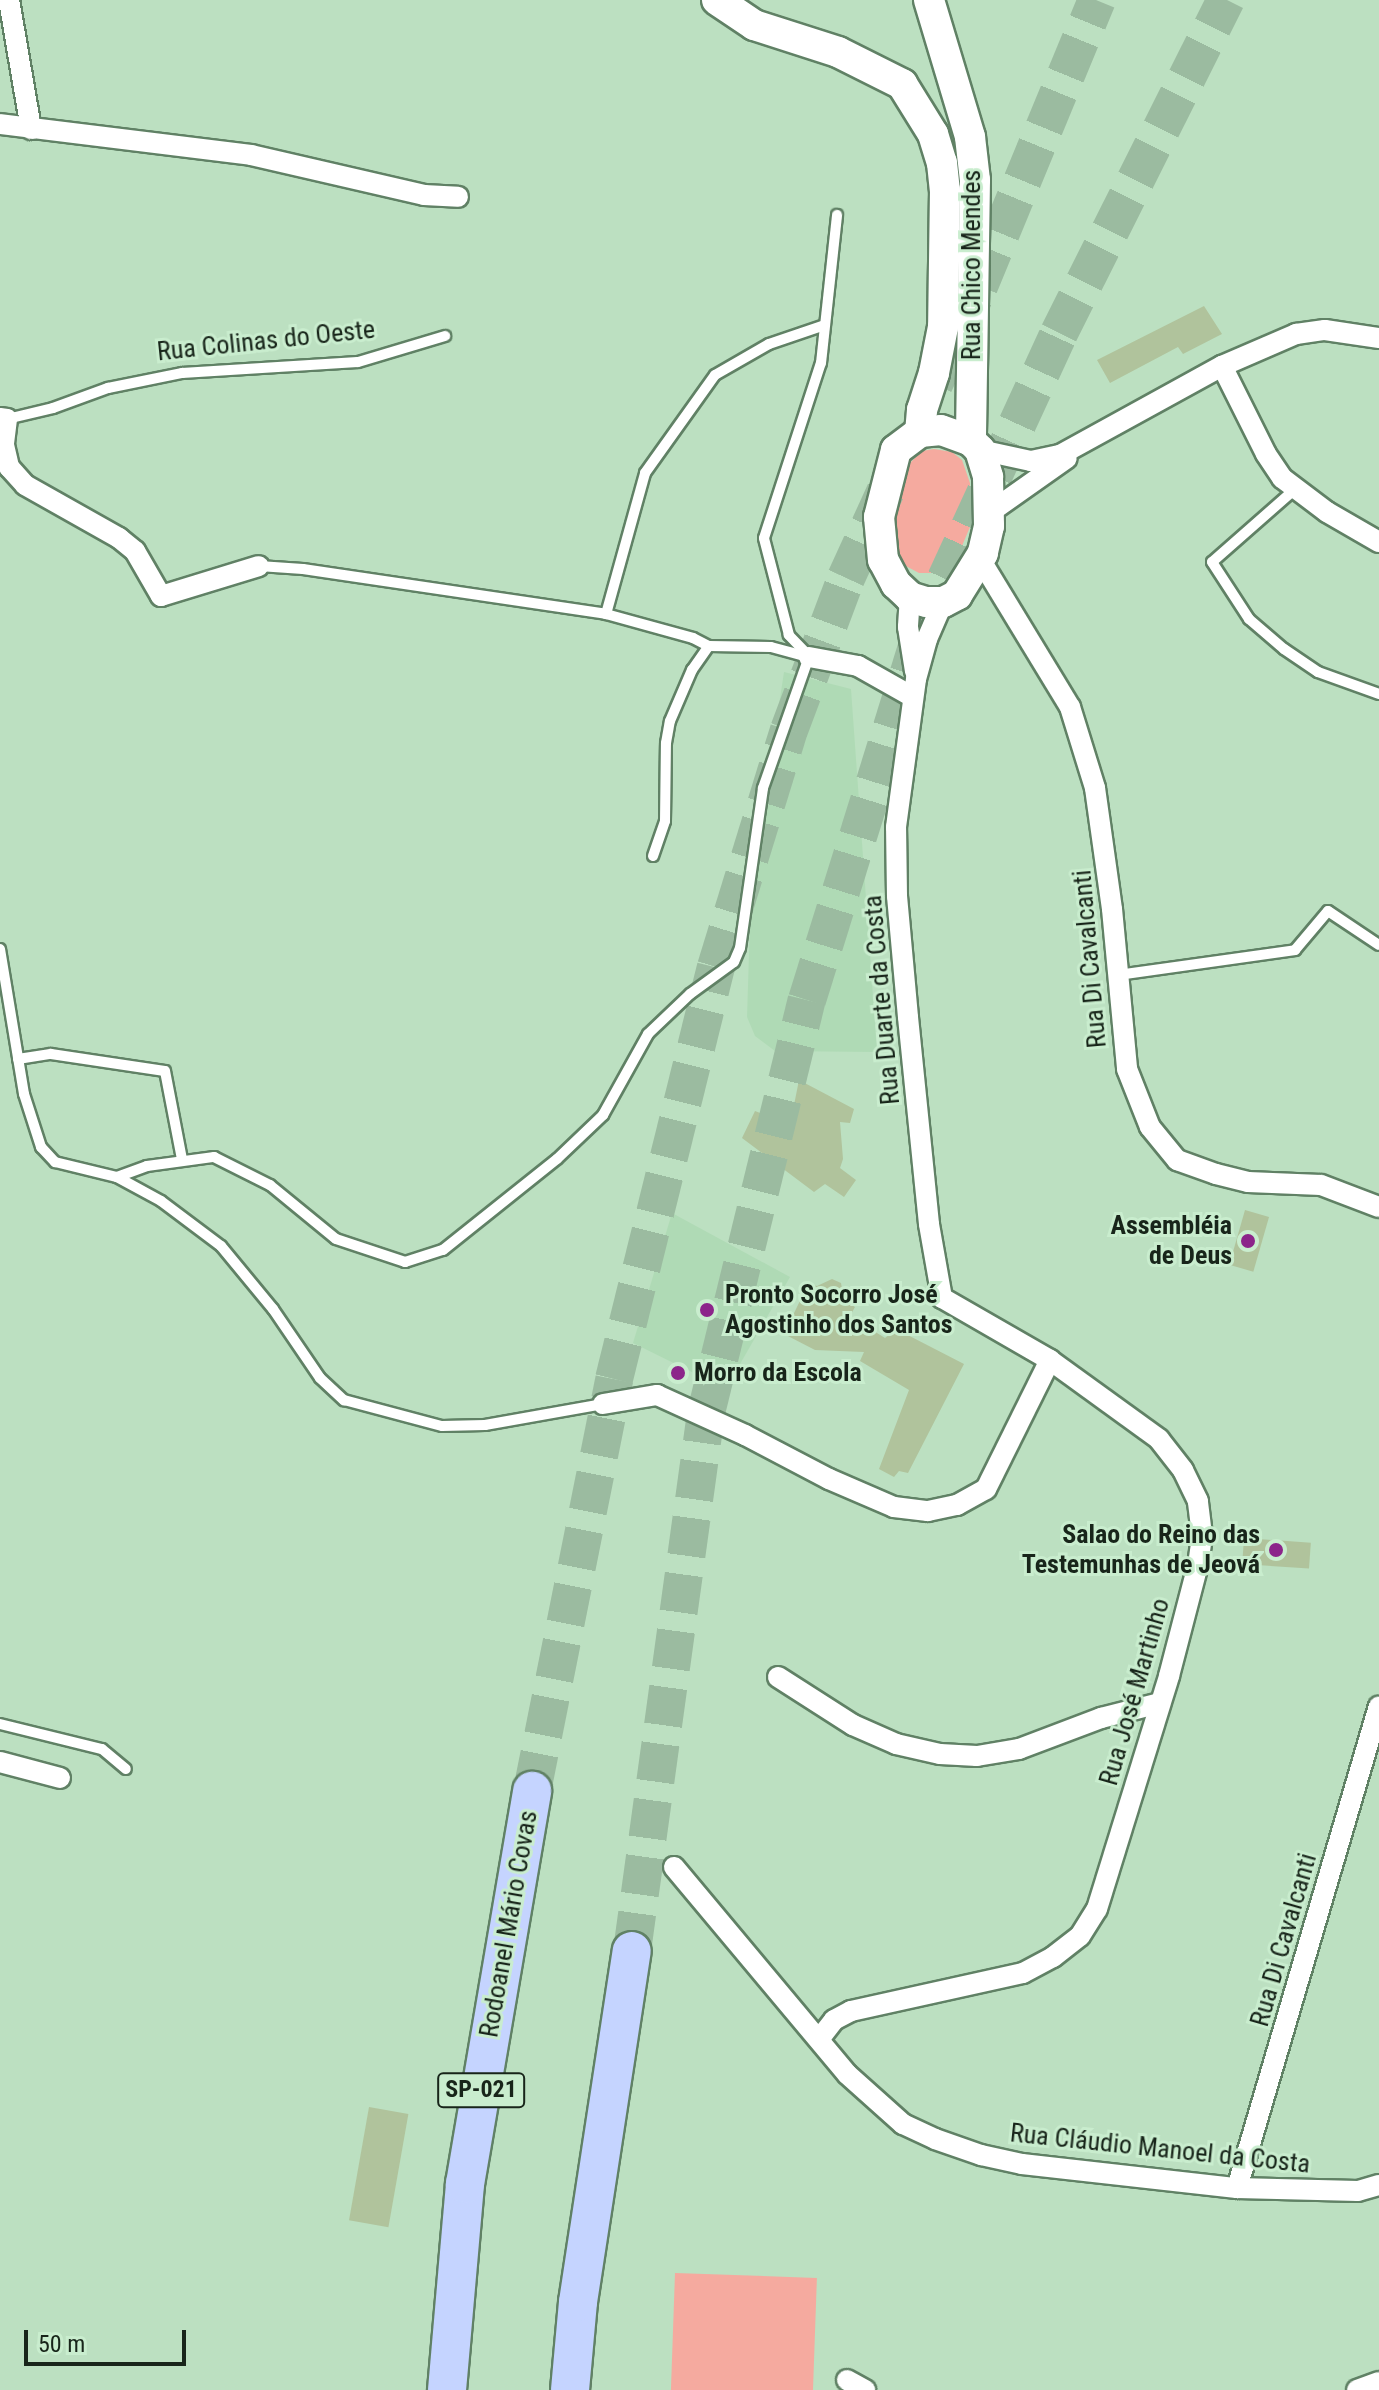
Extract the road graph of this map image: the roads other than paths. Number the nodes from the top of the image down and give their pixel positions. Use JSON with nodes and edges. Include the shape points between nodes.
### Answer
{"nodes":[{"id":1,"x":9,"y":0,"type":"edge"},
{"id":2,"x":717,"y":0,"type":"edge"},
{"id":3,"x":929,"y":0,"type":"edge"},
{"id":4,"x":0,"y":124,"type":"edge"},
{"id":5,"x":31,"y":129,"type":"junction"},
{"id":6,"x":458,"y":197,"type":"dead end"},
{"id":7,"x":837,"y":215,"type":"dead end"},
{"id":8,"x":825,"y":325,"type":"junction"},
{"id":9,"x":445,"y":336,"type":"dead end"},
{"id":10,"x":1379,"y":338,"type":"edge"},
{"id":11,"x":1222,"y":366,"type":"junction"},
{"id":12,"x":3,"y":419,"type":"edge"},
{"id":13,"x":920,"y":432,"type":"junction"},
{"id":14,"x":1086,"y":443,"type":"junction"},
{"id":15,"x":975,"y":446,"type":"junction"},
{"id":16,"x":1294,"y":490,"type":"junction"},
{"id":17,"x":989,"y":513,"type":"junction"},
{"id":18,"x":1379,"y":542,"type":"edge"},
{"id":19,"x":980,"y":559,"type":"junction"},
{"id":20,"x":259,"y":566,"type":"joint"},
{"id":21,"x":910,"y":597,"type":"junction"},
{"id":22,"x":943,"y":602,"type":"junction"},
{"id":23,"x":606,"y":614,"type":"junction"},
{"id":24,"x":709,"y":646,"type":"junction"},
{"id":25,"x":809,"y":657,"type":"junction"},
{"id":26,"x":915,"y":688,"type":"junction"},
{"id":27,"x":1379,"y":694,"type":"edge"},
{"id":28,"x":653,"y":856,"type":"dead end"},
{"id":29,"x":1379,"y":945,"type":"edge"},
{"id":30,"x":0,"y":949,"type":"edge"},
{"id":31,"x":1118,"y":975,"type":"junction"},
{"id":32,"x":18,"y":1059,"type":"junction"},
{"id":33,"x":182,"y":1159,"type":"junction"},
{"id":34,"x":117,"y":1177,"type":"junction"},
{"id":35,"x":1379,"y":1207,"type":"edge"},
{"id":36,"x":942,"y":1298,"type":"joint"},
{"id":37,"x":1050,"y":1360,"type":"junction"},
{"id":38,"x":603,"y":1404,"type":"joint"},
{"id":39,"x":778,"y":1677,"type":"dead end"},
{"id":40,"x":1160,"y":1703,"type":"junction"},
{"id":41,"x":1379,"y":1706,"type":"edge"},
{"id":42,"x":0,"y":1724,"type":"edge"},
{"id":43,"x":0,"y":1762,"type":"edge"},
{"id":44,"x":126,"y":1769,"type":"dead end"},
{"id":45,"x":60,"y":1778,"type":"dead end"},
{"id":46,"x":532,"y":1791,"type":"tunnel mouth"},
{"id":47,"x":674,"y":1867,"type":"dead end"},
{"id":48,"x":632,"y":1951,"type":"tunnel mouth"},
{"id":49,"x":820,"y":2038,"type":"junction"},
{"id":50,"x":1379,"y":2185,"type":"edge"},
{"id":51,"x":1237,"y":2188,"type":"junction"},
{"id":52,"x":1379,"y":2382,"type":"edge"},
{"id":53,"x":447,"y":2390,"type":"edge"},
{"id":54,"x":570,"y":2390,"type":"edge"},
{"id":55,"x":1357,"y":2390,"type":"edge"}],
"edges":[{"from":1,"to":5,"type":"street"},
{"from":2,"to":13,"type":"street","name":"Rua Chico Mendes","via":[[754,25],[838,52],[902,84],[933,134],[945,190],[943,327]]},
{"from":3,"to":15,"type":"street","name":"Rua Chico Mendes","via":[[970,137],[977,243],[971,326]]},
{"from":4,"to":5,"type":"street"},
{"from":5,"to":6,"type":"street","via":[[251,155],[424,195]]},
{"from":7,"to":8,"type":"lane"},
{"from":8,"to":23,"type":"lane","via":[[769,344],[715,375],[645,473]]},
{"from":8,"to":25,"type":"lane","via":[[821,363],[764,538],[789,635]]},
{"from":9,"to":12,"type":"lane","name":"Rua Colinas do Oeste","via":[[358,362],[182,373]]},
{"from":10,"to":11,"type":"street","via":[[1325,330],[1296,334]]},
{"from":11,"to":14,"type":"street"},
{"from":11,"to":16,"type":"street","via":[[1266,454]]},
{"from":12,"to":20,"type":"street","via":[[9,467],[25,485],[127,545],[161,596]]},
{"from":13,"to":15,"type":"street","via":[[941,430]]},
{"from":13,"to":21,"type":"street","via":[[896,450],[879,517],[883,560]]},
{"from":14,"to":15,"type":"street","via":[[1031,461]]},
{"from":14,"to":17,"type":"street"},
{"from":15,"to":17,"type":"street","via":[[988,477]]},
{"from":16,"to":18,"type":"street"},
{"from":16,"to":27,"type":"lane","via":[[1212,562],[1249,619],[1284,649],[1318,672]]},
{"from":17,"to":19,"type":"street"},
{"from":19,"to":22,"type":"street","via":[[957,595]]},
{"from":19,"to":31,"type":"street","name":"Rua Di Cavalcanti","via":[[1070,707],[1095,788]]},
{"from":20,"to":23,"type":"lane"},
{"from":21,"to":22,"type":"street"},
{"from":21,"to":26,"type":"street","name":"Rua Duarte da Costa"},
{"from":22,"to":26,"type":"street","name":"Rua Duarte da Costa"},
{"from":23,"to":24,"type":"lane"},
{"from":24,"to":25,"type":"lane","via":[[771,647]]},
{"from":24,"to":28,"type":"lane","via":[[692,670],[670,721],[664,832]]},
{"from":25,"to":26,"type":"street","via":[[858,666]]},
{"from":25,"to":33,"type":"lane","via":[[763,788],[734,962],[663,1017],[632,1058],[603,1115],[546,1169],[443,1250],[405,1262],[336,1239],[270,1185],[214,1157]]},
{"from":26,"to":36,"type":"street","name":"Rua Duarte da Costa","via":[[896,827],[897,896],[929,1224]]},
{"from":29,"to":31,"type":"lane","via":[[1328,911],[1295,950]]},
{"from":30,"to":32,"type":"lane"},
{"from":31,"to":35,"type":"street","name":"Rua Di Cavalcanti","via":[[1127,1069],[1150,1127],[1177,1160],[1248,1182],[1321,1185]]},
{"from":32,"to":33,"type":"lane","via":[[51,1054],[165,1071]]},
{"from":32,"to":34,"type":"lane","via":[[41,1147],[55,1162]]},
{"from":33,"to":34,"type":"lane"},
{"from":34,"to":38,"type":"lane","via":[[161,1201],[221,1246],[320,1378],[344,1400],[442,1426],[485,1425]]},
{"from":36,"to":37,"type":"street","name":"Rua José Martinho"},
{"from":37,"to":38,"type":"street","via":[[986,1489],[957,1505],[928,1511],[894,1507],[657,1395]]},
{"from":37,"to":40,"type":"street","name":"Rua José Martinho","via":[[1159,1439],[1198,1501],[1198,1565]]},
{"from":39,"to":40,"type":"street","via":[[853,1725],[896,1744],[940,1754],[977,1756],[1019,1749],[1101,1718]]},
{"from":40,"to":49,"type":"street","name":"Rua José Martinho","via":[[1097,1909],[1080,1936],[1023,1973],[851,2011],[834,2020]]},
{"from":41,"to":51,"type":"street","name":"Rua Di Cavalcanti"},
{"from":42,"to":44,"type":"lane","via":[[102,1749]]},
{"from":43,"to":45,"type":"street"},
{"from":46,"to":53,"type":"highway","name":"Rodoanel Mário Covas","number":"SP-021","via":[[465,2184]]},
{"from":47,"to":49,"type":"street","name":"Rua Cláudio Manoel da Costa"},
{"from":48,"to":54,"type":"highway","via":[[578,2302]]},
{"from":49,"to":51,"type":"street","name":"Rua Cláudio Manoel da Costa","via":[[873,2100],[903,2124],[946,2143],[1022,2164]]},
{"from":50,"to":51,"type":"street","name":"Rua Cláudio Manoel da Costa","via":[[1358,2191]]},
{"from":52,"to":55,"type":"street"}]}
